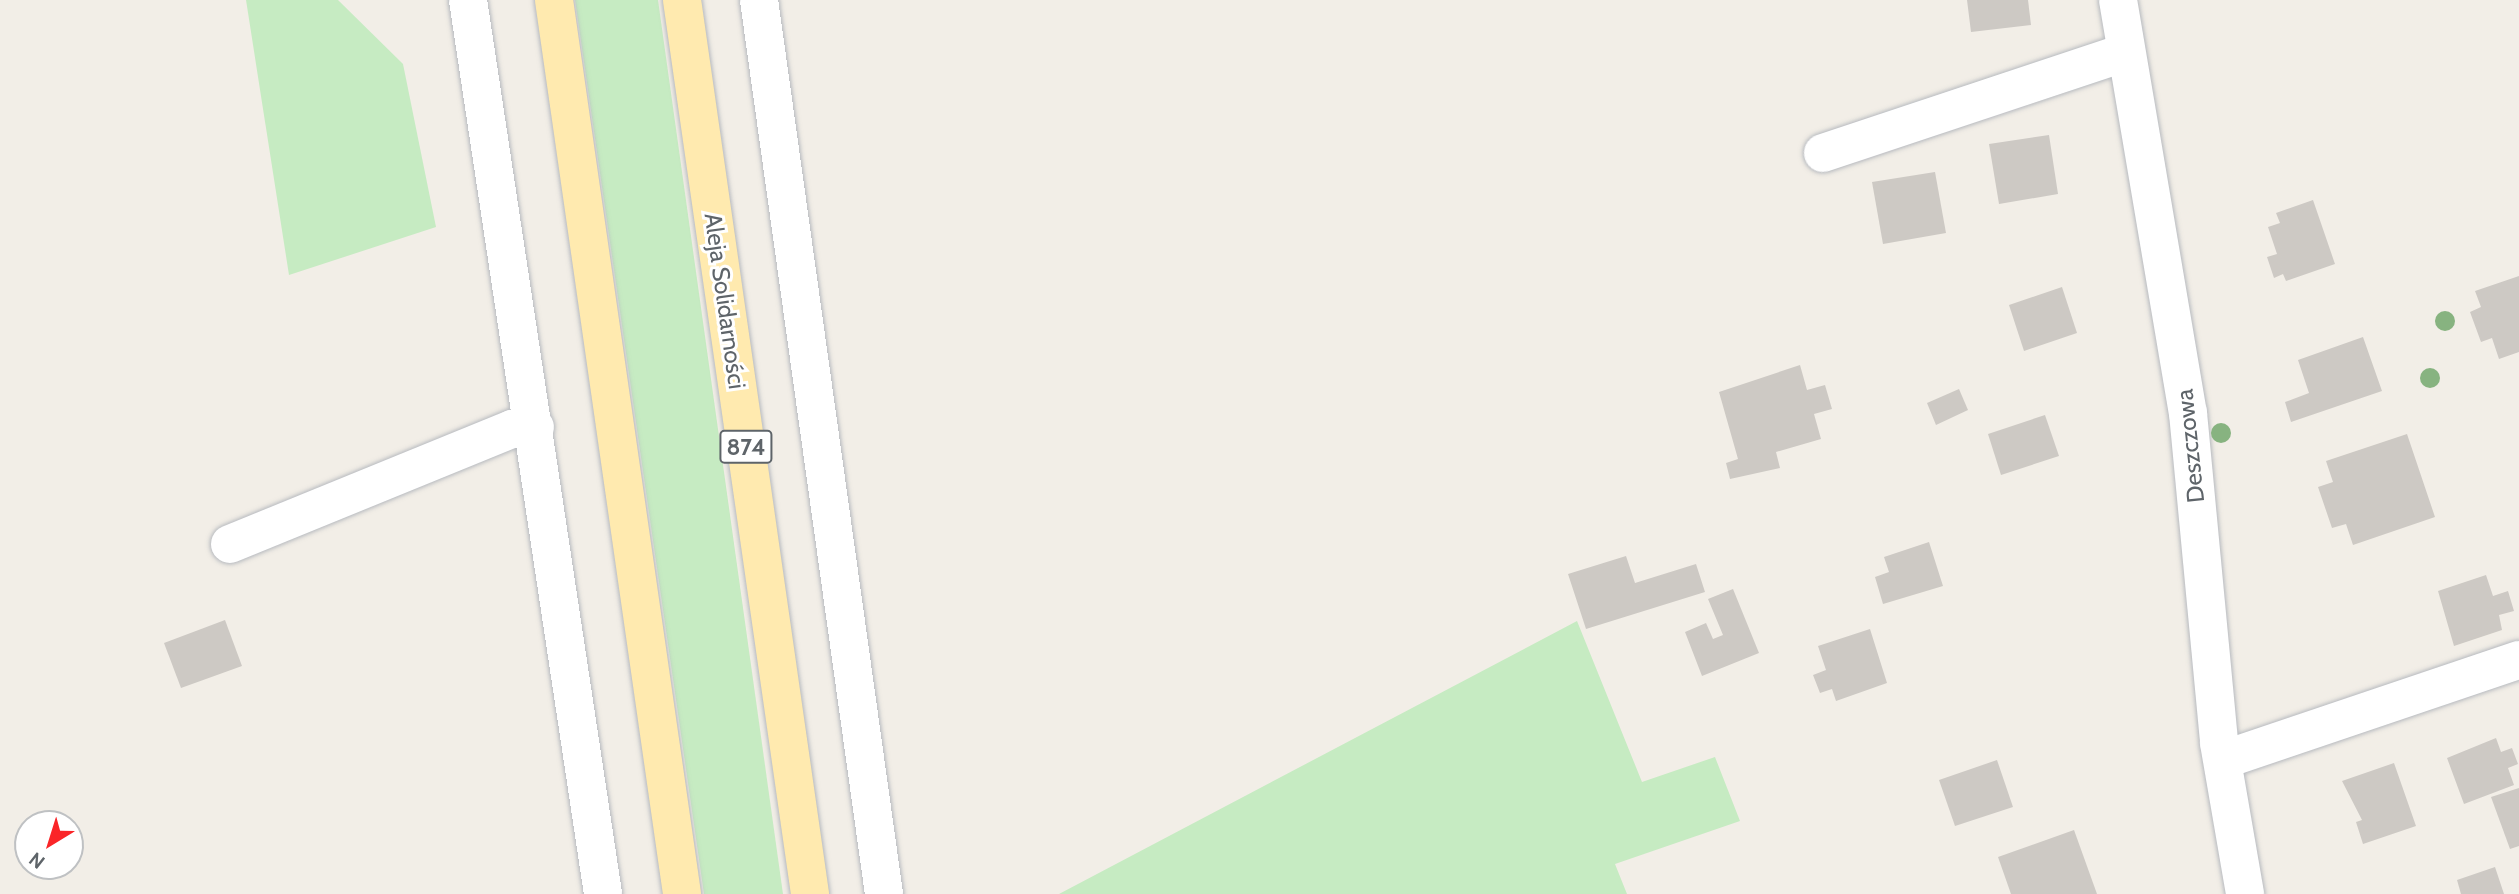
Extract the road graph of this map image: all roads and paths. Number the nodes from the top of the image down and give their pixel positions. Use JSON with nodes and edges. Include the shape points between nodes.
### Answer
{"nodes":[{"id":1,"x":468,"y":0,"type":"edge"},
{"id":2,"x":554,"y":0,"type":"edge"},
{"id":3,"x":682,"y":0,"type":"edge"},
{"id":4,"x":759,"y":0,"type":"edge"},
{"id":5,"x":2118,"y":0,"type":"edge"},
{"id":6,"x":2126,"y":51,"type":"junction"},
{"id":7,"x":1823,"y":153,"type":"dead end"},
{"id":8,"x":534,"y":427,"type":"junction"},
{"id":9,"x":230,"y":544,"type":"dead end"},
{"id":10,"x":2519,"y":660,"type":"edge"},
{"id":11,"x":2223,"y":760,"type":"junction"},
{"id":12,"x":603,"y":894,"type":"edge"},
{"id":13,"x":682,"y":894,"type":"edge"},
{"id":14,"x":810,"y":894,"type":"edge"},
{"id":15,"x":884,"y":894,"type":"edge"},
{"id":16,"x":2245,"y":894,"type":"edge"}],
"edges":[{"from":1,"to":8,"type":"street"},
{"from":2,"to":13,"type":"main road"},
{"from":3,"to":14,"type":"main road","name":"Aleja Solidarności","number":"874"},
{"from":4,"to":15,"type":"street"},
{"from":5,"to":6,"type":"street","name":"Deszczowa"},
{"from":6,"to":7,"type":"street"},
{"from":6,"to":11,"type":"street","name":"Deszczowa","via":[[2188,413]]},
{"from":8,"to":9,"type":"street","via":[[512,429]]},
{"from":8,"to":12,"type":"street"},
{"from":10,"to":11,"type":"street"},
{"from":11,"to":16,"type":"street","name":"Deszczowa"}]}
